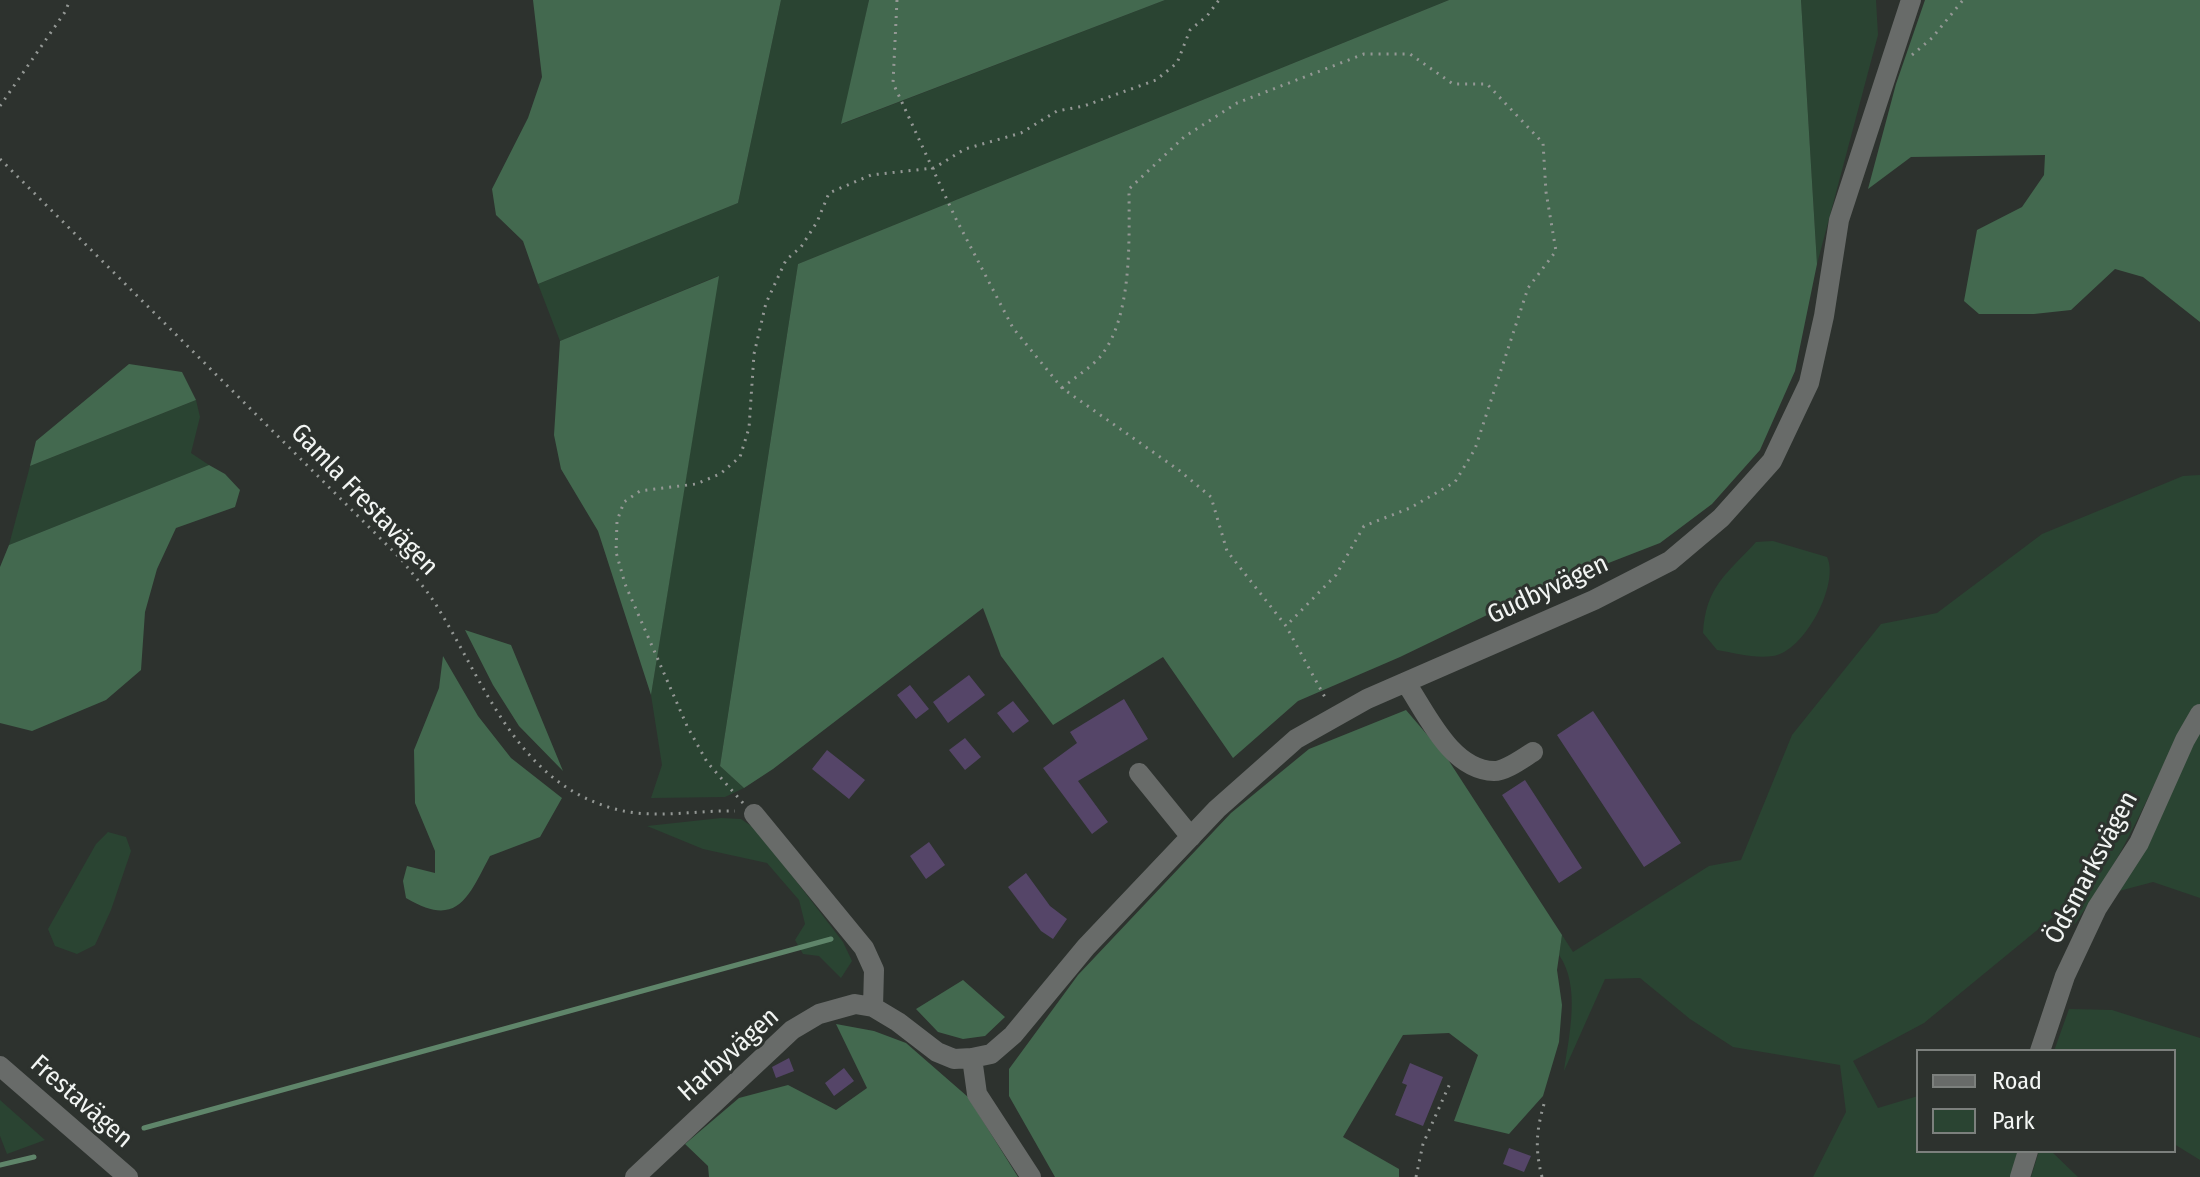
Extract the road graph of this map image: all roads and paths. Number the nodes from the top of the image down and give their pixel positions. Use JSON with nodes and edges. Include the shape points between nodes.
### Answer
{"nodes":[{"id":1,"x":70,"y":0,"type":"edge"},
{"id":2,"x":897,"y":0,"type":"edge"},
{"id":3,"x":1219,"y":0,"type":"edge"},
{"id":4,"x":1911,"y":0,"type":"edge"},
{"id":5,"x":1963,"y":0,"type":"edge"},
{"id":6,"x":1893,"y":55,"type":"junction"},
{"id":7,"x":0,"y":106,"type":"edge"},
{"id":8,"x":0,"y":159,"type":"edge"},
{"id":9,"x":934,"y":168,"type":"junction"},
{"id":10,"x":1062,"y":388,"type":"junction"},
{"id":11,"x":1286,"y":626,"type":"junction"},
{"id":12,"x":1406,"y":683,"type":"junction"},
{"id":13,"x":2200,"y":714,"type":"edge"},
{"id":14,"x":1335,"y":715,"type":"junction"},
{"id":15,"x":1533,"y":752,"type":"dead end"},
{"id":16,"x":1139,"y":773,"type":"dead end"},
{"id":17,"x":754,"y":814,"type":"junction"},
{"id":18,"x":1191,"y":837,"type":"junction"},
{"id":19,"x":873,"y":1007,"type":"junction"},
{"id":20,"x":2041,"y":1049,"type":"edge"},
{"id":21,"x":972,"y":1058,"type":"junction"},
{"id":22,"x":0,"y":1066,"type":"edge"},
{"id":23,"x":1451,"y":1081,"type":"dead end"},
{"id":24,"x":1544,"y":1104,"type":"dead end"},
{"id":25,"x":2027,"y":1153,"type":"edge"},
{"id":26,"x":128,"y":1177,"type":"edge"},
{"id":27,"x":635,"y":1177,"type":"edge"},
{"id":28,"x":1031,"y":1177,"type":"edge"},
{"id":29,"x":1416,"y":1177,"type":"edge"},
{"id":30,"x":1542,"y":1177,"type":"edge"},
{"id":31,"x":2020,"y":1177,"type":"edge"}],
"edges":[{"from":1,"to":7,"type":"path"},
{"from":2,"to":9,"type":"path","via":[[893,83]]},
{"from":3,"to":9,"type":"path","via":[[1190,30],[1177,63],[1156,80],[1057,111],[1021,133],[965,149]]},
{"from":4,"to":6,"type":"street","name":"Gudbyvägen"},
{"from":5,"to":6,"type":"path","via":[[1911,56]]},
{"from":6,"to":12,"type":"street","name":"Gudbyvägen","via":[[1839,220],[1809,383],[1772,461],[1721,518],[1670,561]]},
{"from":8,"to":17,"type":"path","name":"Gamla Frestavägen","via":[[401,559],[437,605],[497,714],[531,759],[581,796],[620,810]]},
{"from":9,"to":10,"type":"path","via":[[1013,328]]},
{"from":9,"to":17,"type":"path","via":[[871,175],[829,193],[801,247],[786,260],[766,303],[754,354],[749,428],[740,457],[720,474],[696,484],[640,491],[624,502],[617,521],[616,552],[625,584],[687,726],[707,762]]},
{"from":10,"to":11,"type":"path","via":[[1211,497],[1227,551]]},
{"from":10,"to":11,"type":"path","via":[[1101,356],[1122,313],[1129,189],[1184,137],[1237,103],[1364,54],[1410,54],[1453,84],[1487,84],[1543,143],[1556,251],[1528,288],[1475,449],[1455,482],[1364,526],[1336,575]]},
{"from":11,"to":14,"type":"path"},
{"from":12,"to":14,"type":"street","name":"Gudbyvägen"},
{"from":12,"to":15,"type":"street","via":[[1454,754],[1469,766],[1497,771]]},
{"from":13,"to":20,"type":"street","name":"Ödsmarksvägen","via":[[2139,843],[2097,908],[2065,976]]},
{"from":14,"to":18,"type":"street","name":"Gudbyvägen","via":[[1296,739]]},
{"from":16,"to":18,"type":"street"},
{"from":17,"to":19,"type":"street","via":[[864,948],[874,970]]},
{"from":18,"to":21,"type":"street","name":"Gudbyvägen","via":[[1086,947],[1013,1035],[991,1054]]},
{"from":19,"to":21,"type":"street","via":[[937,1052],[954,1059]]},
{"from":19,"to":27,"type":"street","name":"Harbyvägen","via":[[855,1004],[819,1014],[792,1030]]},
{"from":21,"to":28,"type":"street","via":[[977,1094]]},
{"from":22,"to":26,"type":"street","name":"Frestavägen"},
{"from":23,"to":29,"type":"path","via":[[1423,1144]]},
{"from":24,"to":30,"type":"path","via":[[1536,1131]]},
{"from":25,"to":31,"type":"street"}]}
